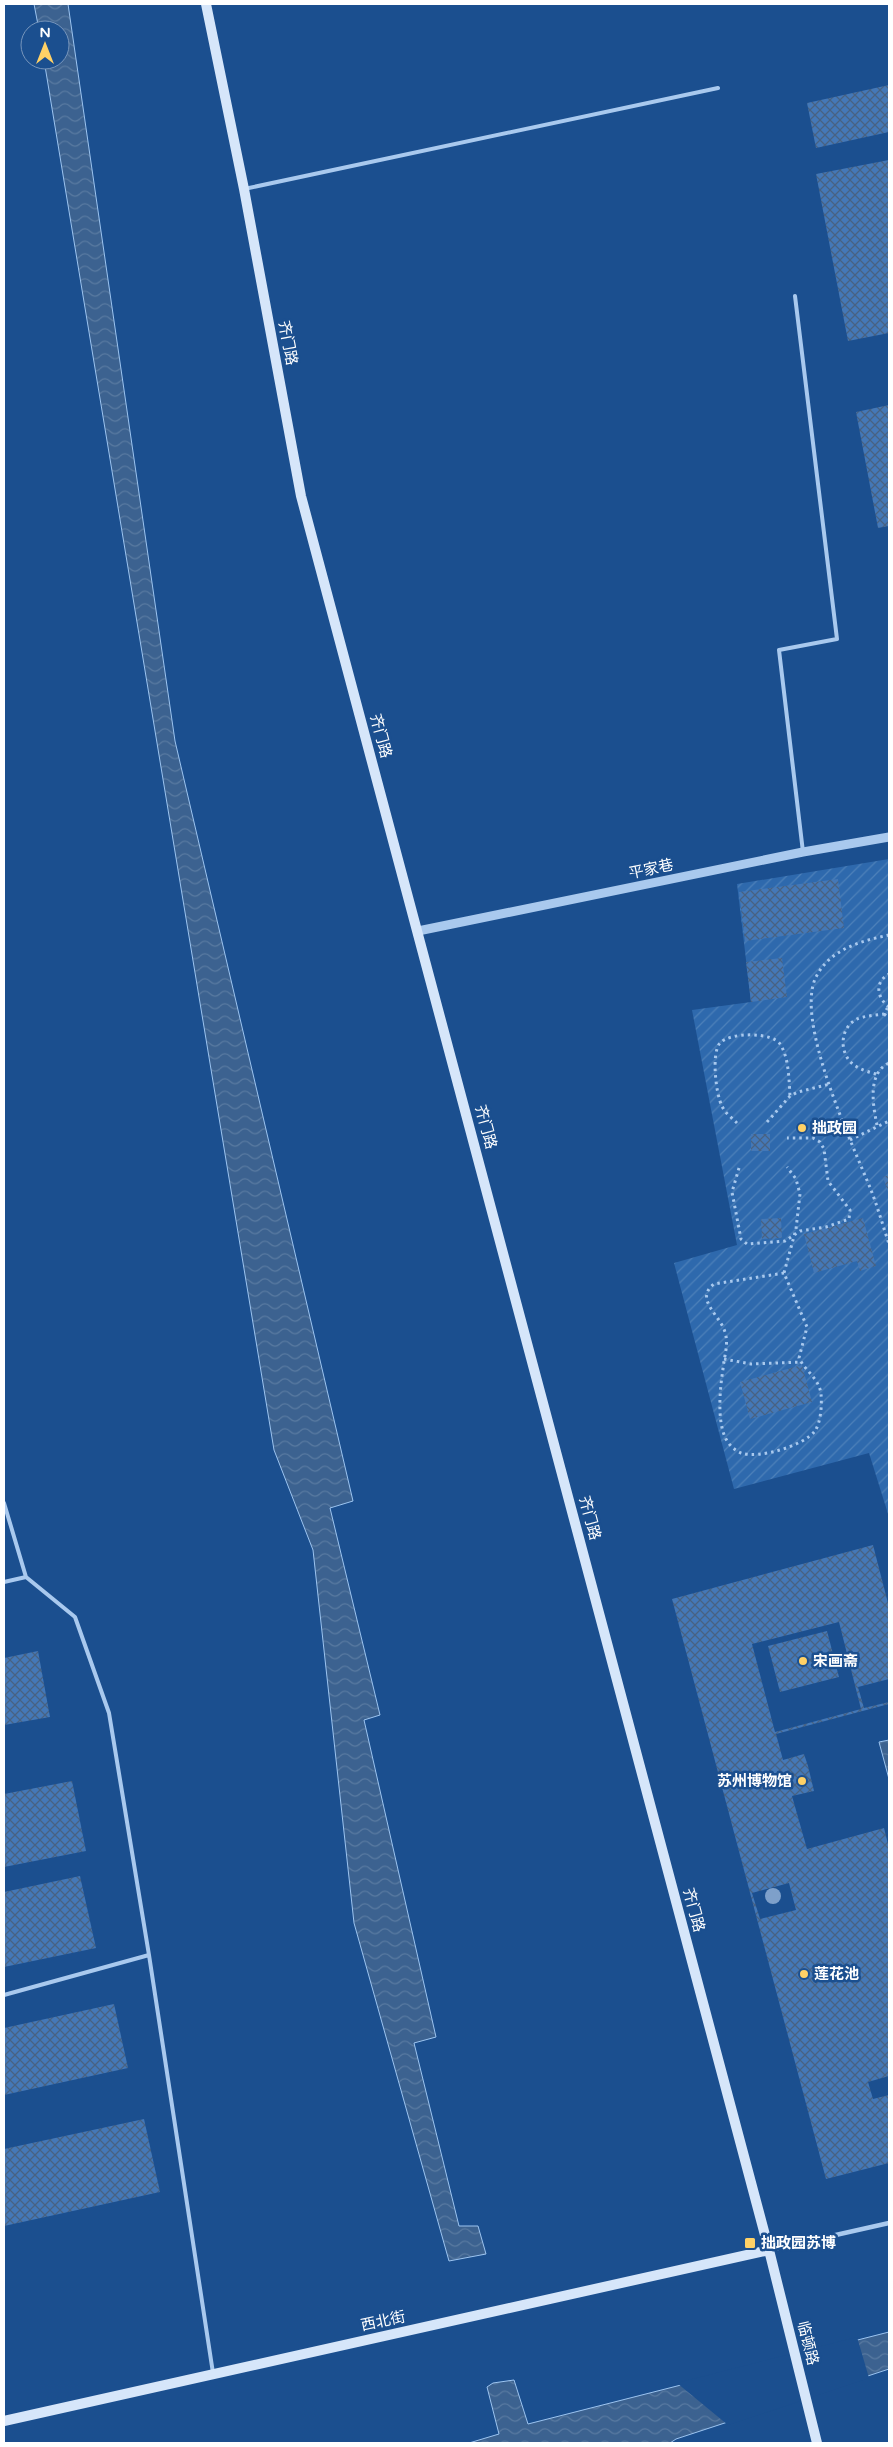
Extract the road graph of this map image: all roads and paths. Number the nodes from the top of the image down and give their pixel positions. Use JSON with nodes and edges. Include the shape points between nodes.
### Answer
{"nodes":[{"id":1,"x":206,"y":4,"type":"edge"},
{"id":2,"x":718,"y":88,"type":"dead end"},
{"id":3,"x":244,"y":189,"type":"junction"},
{"id":4,"x":796,"y":296,"type":"dead end"},
{"id":5,"x":889,"y":837,"type":"edge"},
{"id":6,"x":803,"y":852,"type":"junction"},
{"id":7,"x":418,"y":931,"type":"junction"},
{"id":8,"x":889,"y":935,"type":"edge"},
{"id":9,"x":889,"y":974,"type":"edge"},
{"id":10,"x":889,"y":1007,"type":"edge"},
{"id":11,"x":884,"y":1014,"type":"junction"},
{"id":12,"x":889,"y":1018,"type":"edge"},
{"id":13,"x":889,"y":1064,"type":"edge"},
{"id":14,"x":876,"y":1074,"type":"junction"},
{"id":15,"x":830,"y":1084,"type":"junction"},
{"id":16,"x":790,"y":1096,"type":"junction"},
{"id":17,"x":889,"y":1121,"type":"edge"},
{"id":18,"x":767,"y":1122,"type":"dead end"},
{"id":19,"x":737,"y":1123,"type":"dead end"},
{"id":20,"x":877,"y":1125,"type":"junction"},
{"id":21,"x":787,"y":1138,"type":"dead end"},
{"id":22,"x":850,"y":1140,"type":"junction"},
{"id":23,"x":787,"y":1167,"type":"dead end"},
{"id":24,"x":738,"y":1168,"type":"dead end"},
{"id":25,"x":795,"y":1234,"type":"junction"},
{"id":26,"x":889,"y":1244,"type":"edge"},
{"id":27,"x":784,"y":1273,"type":"junction"},
{"id":28,"x":724,"y":1359,"type":"junction"},
{"id":29,"x":801,"y":1362,"type":"junction"},
{"id":30,"x":4,"y":1503,"type":"edge"},
{"id":31,"x":26,"y":1577,"type":"junction"},
{"id":32,"x":4,"y":1582,"type":"edge"},
{"id":33,"x":149,"y":1955,"type":"junction"},
{"id":34,"x":4,"y":1994,"type":"edge"},
{"id":35,"x":889,"y":2223,"type":"edge"},
{"id":36,"x":770,"y":2250,"type":"junction"},
{"id":37,"x":213,"y":2375,"type":"junction"},
{"id":38,"x":4,"y":2422,"type":"edge"},
{"id":39,"x":817,"y":2443,"type":"edge"}],
"edges":[{"from":1,"to":3,"type":"main road","name":"齐门路"},
{"from":2,"to":3,"type":"lane"},
{"from":3,"to":7,"type":"main road","name":"齐门路","via":[[301,496]]},
{"from":4,"to":6,"type":"lane","via":[[837,638],[779,650]]},
{"from":5,"to":6,"type":"street","name":"平家巷"},
{"from":6,"to":7,"type":"street","name":"平家巷"},
{"from":7,"to":36,"type":"main road","name":"齐门路"},
{"from":8,"to":15,"type":"path","via":[[840,951],[816,977],[811,998],[812,1011]]},
{"from":9,"to":10,"type":"path","via":[[878,989],[879,996]]},
{"from":10,"to":11,"type":"path"},
{"from":11,"to":12,"type":"path"},
{"from":11,"to":14,"type":"path","via":[[856,1020],[844,1036],[844,1050],[850,1061]]},
{"from":13,"to":14,"type":"path"},
{"from":14,"to":20,"type":"path","via":[[874,1107]]},
{"from":15,"to":16,"type":"path"},
{"from":15,"to":22,"type":"path"},
{"from":16,"to":18,"type":"path"},
{"from":16,"to":19,"type":"path","via":[[784,1053],[777,1040],[761,1036],[726,1039],[716,1049],[716,1075],[723,1109]]},
{"from":17,"to":20,"type":"path"},
{"from":20,"to":22,"type":"path"},
{"from":21,"to":25,"type":"path","via":[[813,1138],[820,1142],[824,1149],[828,1181],[851,1214],[849,1219],[836,1224]]},
{"from":22,"to":26,"type":"path"},
{"from":23,"to":25,"type":"path","via":[[796,1179],[800,1194]]},
{"from":24,"to":25,"type":"path","via":[[732,1192],[743,1242],[785,1241]]},
{"from":25,"to":27,"type":"path"},
{"from":27,"to":28,"type":"path","via":[[714,1284],[707,1289],[707,1303],[725,1332],[728,1346]]},
{"from":27,"to":29,"type":"path","via":[[807,1327],[800,1352]]},
{"from":28,"to":29,"type":"path","via":[[751,1364]]},
{"from":28,"to":29,"type":"path","via":[[722,1427],[732,1447],[747,1454],[783,1449],[808,1437],[817,1427],[821,1393],[817,1382]]},
{"from":30,"to":31,"type":"lane"},
{"from":31,"to":32,"type":"lane"},
{"from":31,"to":33,"type":"lane","via":[[75,1617],[109,1713]]},
{"from":33,"to":34,"type":"lane"},
{"from":33,"to":37,"type":"lane"},
{"from":35,"to":36,"type":"street"},
{"from":36,"to":37,"type":"main road","name":"西北街"},
{"from":36,"to":39,"type":"main road","name":"临顿路"},
{"from":37,"to":38,"type":"main road","name":"西北街"}]}
